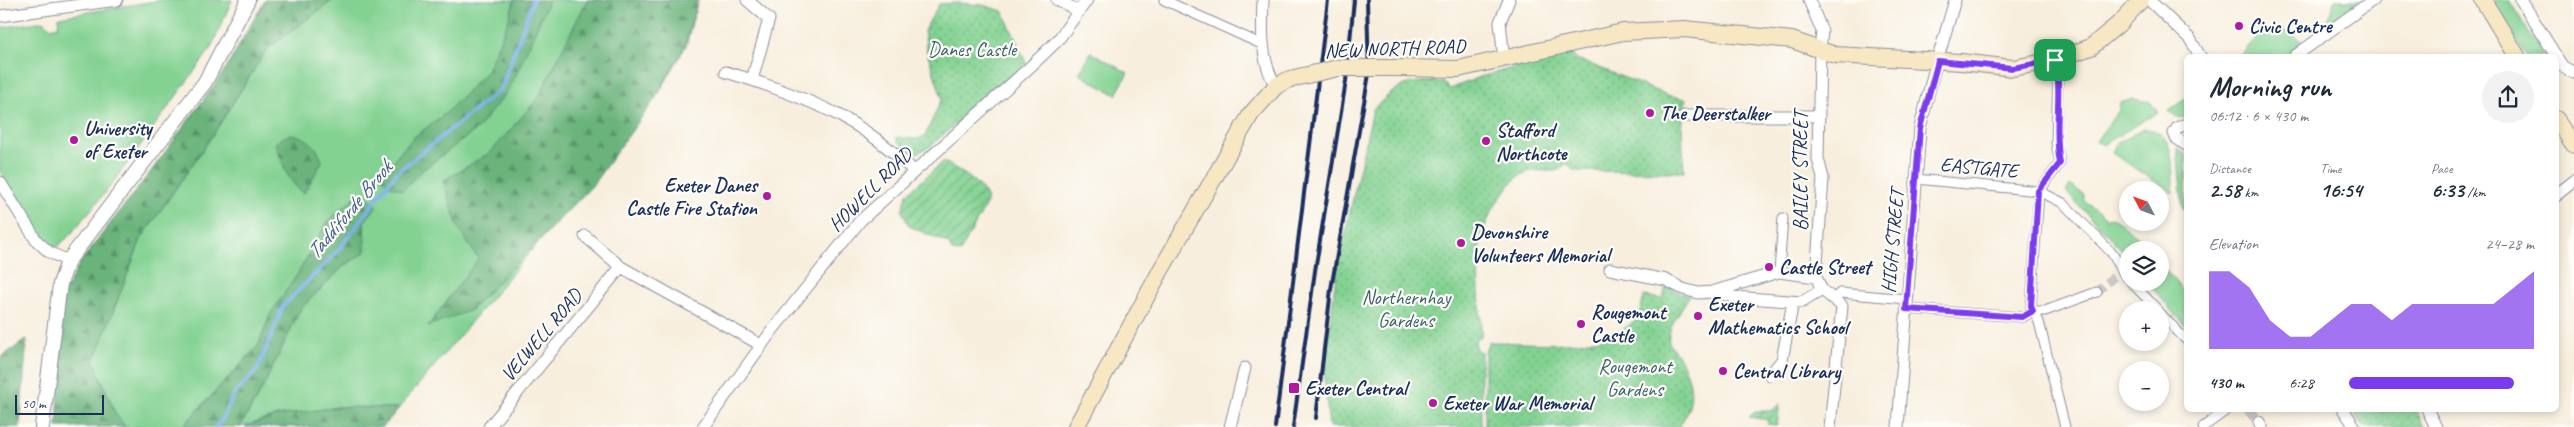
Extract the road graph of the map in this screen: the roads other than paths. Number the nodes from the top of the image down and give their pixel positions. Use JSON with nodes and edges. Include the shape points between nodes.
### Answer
{"nodes":[{"id":1,"x":117,"y":0,"type":"edge"},
{"id":2,"x":248,"y":0,"type":"edge"},
{"id":3,"x":747,"y":0,"type":"edge"},
{"id":4,"x":1057,"y":0,"type":"edge"},
{"id":5,"x":1087,"y":0,"type":"edge"},
{"id":6,"x":1164,"y":0,"type":"edge"},
{"id":7,"x":1263,"y":0,"type":"edge"},
{"id":8,"x":1509,"y":0,"type":"edge"},
{"id":9,"x":1809,"y":0,"type":"edge"},
{"id":10,"x":1955,"y":0,"type":"edge"},
{"id":11,"x":2141,"y":0,"type":"edge"},
{"id":12,"x":2149,"y":0,"type":"edge"},
{"id":13,"x":2373,"y":0,"type":"edge"},
{"id":14,"x":2483,"y":0,"type":"edge"},
{"id":15,"x":2521,"y":0,"type":"edge"},
{"id":16,"x":1079,"y":11,"type":"junction"},
{"id":17,"x":0,"y":16,"type":"edge"},
{"id":18,"x":1263,"y":45,"type":"junction"},
{"id":19,"x":1820,"y":50,"type":"junction"},
{"id":20,"x":2054,"y":54,"type":"junction"},
{"id":21,"x":2199,"y":54,"type":"edge"},
{"id":22,"x":2298,"y":54,"type":"edge"},
{"id":23,"x":2516,"y":54,"type":"edge"},
{"id":24,"x":2555,"y":54,"type":"edge"},
{"id":25,"x":1504,"y":60,"type":"junction"},
{"id":26,"x":1938,"y":61,"type":"junction"},
{"id":27,"x":2559,"y":61,"type":"edge"},
{"id":28,"x":726,"y":72,"type":"dead end"},
{"id":29,"x":2574,"y":74,"type":"edge"},
{"id":30,"x":752,"y":80,"type":"junction"},
{"id":31,"x":1283,"y":83,"type":"junction"},
{"id":32,"x":1684,"y":116,"type":"dead end"},
{"id":33,"x":1819,"y":116,"type":"junction"},
{"id":34,"x":2559,"y":123,"type":"edge"},
{"id":35,"x":2181,"y":126,"type":"edge"},
{"id":36,"x":2184,"y":144,"type":"edge"},
{"id":37,"x":2574,"y":144,"type":"edge"},
{"id":38,"x":914,"y":170,"type":"junction"},
{"id":39,"x":1916,"y":179,"type":"junction"},
{"id":40,"x":2574,"y":181,"type":"edge"},
{"id":41,"x":0,"y":182,"type":"edge"},
{"id":42,"x":2038,"y":191,"type":"junction"},
{"id":43,"x":2559,"y":193,"type":"edge"},
{"id":44,"x":1783,"y":218,"type":"dead end"},
{"id":45,"x":585,"y":236,"type":"dead end"},
{"id":46,"x":68,"y":261,"type":"junction"},
{"id":47,"x":621,"y":267,"type":"junction"},
{"id":48,"x":1610,"y":269,"type":"dead end"},
{"id":49,"x":1779,"y":272,"type":"junction"},
{"id":50,"x":2119,"y":273,"type":"edge"},
{"id":51,"x":1816,"y":276,"type":"junction"},
{"id":52,"x":1822,"y":290,"type":"junction"},
{"id":53,"x":2140,"y":291,"type":"edge"},
{"id":54,"x":1712,"y":292,"type":"junction"},
{"id":55,"x":2097,"y":292,"type":"tunnel mouth"},
{"id":56,"x":1834,"y":298,"type":"junction"},
{"id":57,"x":2150,"y":301,"type":"edge"},
{"id":58,"x":1793,"y":302,"type":"junction"},
{"id":59,"x":1906,"y":304,"type":"junction"},
{"id":60,"x":2033,"y":311,"type":"junction"},
{"id":61,"x":2169,"y":322,"type":"edge"},
{"id":62,"x":2184,"y":338,"type":"edge"},
{"id":63,"x":761,"y":345,"type":"junction"},
{"id":64,"x":1245,"y":368,"type":"dead end"},
{"id":65,"x":1770,"y":375,"type":"dead end"},
{"id":66,"x":2224,"y":412,"type":"edge"},
{"id":67,"x":2345,"y":412,"type":"edge"},
{"id":68,"x":2428,"y":412,"type":"edge"},
{"id":69,"x":705,"y":424,"type":"edge"},
{"id":70,"x":42,"y":427,"type":"edge"},
{"id":71,"x":489,"y":427,"type":"edge"},
{"id":72,"x":718,"y":427,"type":"edge"},
{"id":73,"x":1076,"y":427,"type":"edge"},
{"id":74,"x":1230,"y":427,"type":"edge"},
{"id":75,"x":1830,"y":427,"type":"edge"},
{"id":76,"x":1898,"y":427,"type":"edge"},
{"id":77,"x":2065,"y":427,"type":"edge"},
{"id":78,"x":2203,"y":427,"type":"edge"},
{"id":79,"x":2355,"y":427,"type":"edge"},
{"id":80,"x":2436,"y":427,"type":"edge"}],
"edges":[{"from":1,"to":17,"type":"street"},
{"from":2,"to":46,"type":"street","via":[[205,82]]},
{"from":3,"to":30,"type":"street","via":[[769,19]]},
{"from":4,"to":16,"type":"street"},
{"from":5,"to":16,"type":"street","name":"HOWELL ROAD"},
{"from":6,"to":18,"type":"street"},
{"from":7,"to":18,"type":"street"},
{"from":8,"to":25,"type":"street","via":[[1500,22]]},
{"from":9,"to":19,"type":"street","name":"BAILEY STREET","via":[[1822,31]]},
{"from":10,"to":26,"type":"street","name":"HIGH STREET"},
{"from":11,"to":20,"type":"main road","name":"NEW NORTH ROAD","via":[[2122,22],[2091,47]]},
{"from":12,"to":21,"type":"street","via":[[2190,38]]},
{"from":13,"to":22,"type":"street"},
{"from":14,"to":23,"type":"main road"},
{"from":15,"to":24,"type":"street"},
{"from":16,"to":38,"type":"street","name":"HOWELL ROAD","via":[[1058,40]]},
{"from":18,"to":31,"type":"street","via":[[1271,79]]},
{"from":19,"to":25,"type":"main road","name":"NEW NORTH ROAD","via":[[1792,40],[1713,30],[1642,29]]},
{"from":19,"to":26,"type":"main road","name":"NEW NORTH ROAD","via":[[1836,55]]},
{"from":19,"to":33,"type":"street","name":"BAILEY STREET"},
{"from":20,"to":26,"type":"main road","name":"NEW NORTH ROAD","via":[[2013,68]]},
{"from":20,"to":42,"type":"street","via":[[2059,95],[2056,143],[2060,163]]},
{"from":25,"to":31,"type":"main road","name":"NEW NORTH ROAD","bridge":true,"via":[[1458,69],[1338,68]]},
{"from":26,"to":39,"type":"street","name":"HIGH STREET","via":[[1920,128]]},
{"from":27,"to":29,"type":"street"},
{"from":28,"to":30,"type":"street"},
{"from":30,"to":38,"type":"street","via":[[846,117],[882,141]]},
{"from":31,"to":73,"type":"main road","via":[[1247,122],[1162,268]]},
{"from":32,"to":33,"type":"street"},
{"from":33,"to":51,"type":"street","name":"BAILEY STREET","via":[[1818,159],[1822,178]]},
{"from":34,"to":37,"type":"main road"},
{"from":35,"to":36,"type":"street","via":[[2174,133]]},
{"from":38,"to":63,"type":"street","name":"HOWELL ROAD","via":[[860,221]]},
{"from":39,"to":42,"type":"street","name":"EASTGATE"},
{"from":39,"to":59,"type":"street","name":"HIGH STREET"},
{"from":40,"to":43,"type":"street"},
{"from":41,"to":46,"type":"street","via":[[36,240],[49,252]]},
{"from":42,"to":50,"type":"street","via":[[2063,203],[2116,258]]},
{"from":42,"to":60,"type":"street"},
{"from":44,"to":49,"type":"street"},
{"from":45,"to":47,"type":"street"},
{"from":46,"to":70,"type":"street","via":[[60,284]]},
{"from":47,"to":63,"type":"street"},
{"from":47,"to":71,"type":"street","name":"VELWELL ROAD"},
{"from":48,"to":54,"type":"street","via":[[1666,280],[1698,293]]},
{"from":49,"to":51,"type":"street"},
{"from":49,"to":54,"type":"street"},
{"from":51,"to":52,"type":"street","name":"BAILEY STREET"},
{"from":52,"to":56,"type":"street"},
{"from":52,"to":58,"type":"street","via":[[1809,300]]},
{"from":53,"to":57,"type":"street"},
{"from":54,"to":58,"type":"street"},
{"from":55,"to":60,"type":"street"},
{"from":56,"to":59,"type":"street","via":[[1840,294]]},
{"from":56,"to":75,"type":"street","via":[[1842,306],[1842,316]]},
{"from":58,"to":65,"type":"street","via":[[1782,360]]},
{"from":59,"to":60,"type":"street","via":[[2022,317]]},
{"from":59,"to":76,"type":"street","name":"HIGH STREET"},
{"from":60,"to":77,"type":"street","via":[[2039,322]]},
{"from":61,"to":62,"type":"street"},
{"from":63,"to":69,"type":"street","name":"HOWELL ROAD"},
{"from":64,"to":74,"type":"street"},
{"from":66,"to":78,"type":"street"},
{"from":67,"to":79,"type":"street"},
{"from":68,"to":80,"type":"street"},
{"from":69,"to":72,"type":"street"}]}
